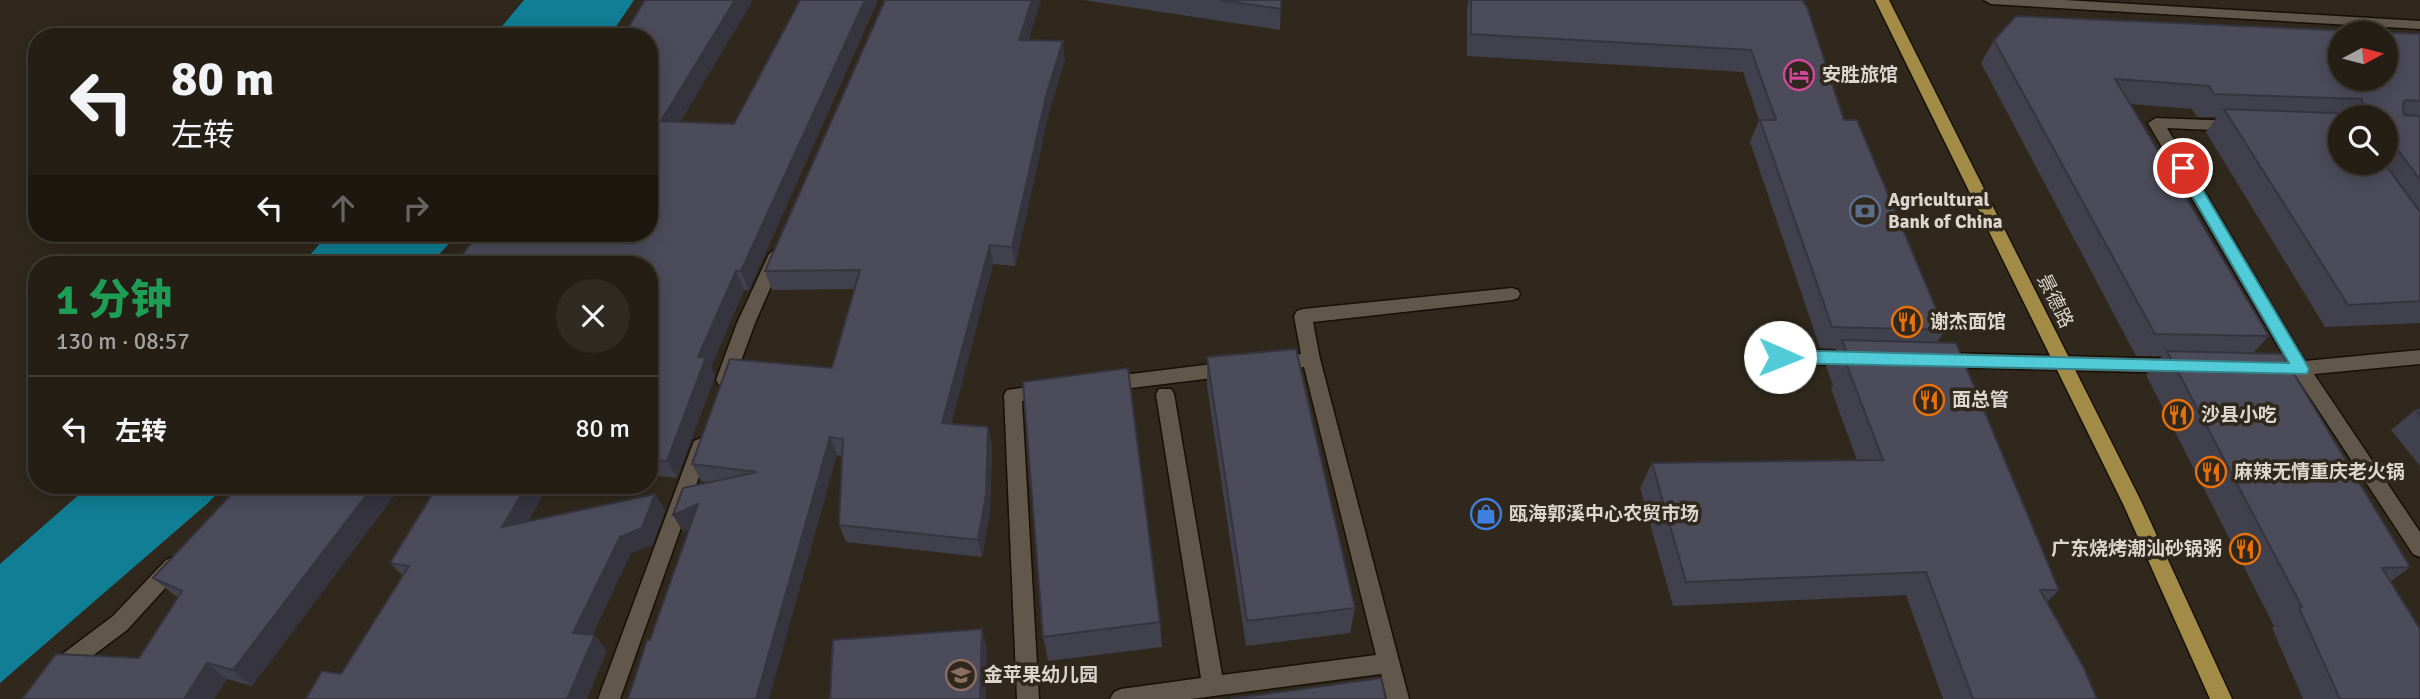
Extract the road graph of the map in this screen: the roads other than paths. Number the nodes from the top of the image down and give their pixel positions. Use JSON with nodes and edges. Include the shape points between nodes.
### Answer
{"nodes":[{"id":1,"x":1882,"y":0,"type":"edge"},
{"id":2,"x":1992,"y":0,"type":"edge"},
{"id":3,"x":2420,"y":25,"type":"edge"},
{"id":4,"x":2252,"y":126,"type":"edge"},
{"id":5,"x":785,"y":236,"type":"edge"},
{"id":6,"x":1512,"y":295,"type":"dead end"},
{"id":7,"x":1780,"y":357,"type":"dead end"},
{"id":8,"x":2420,"y":357,"type":"edge"},
{"id":9,"x":1311,"y":359,"type":"junction"},
{"id":10,"x":1874,"y":359,"type":"edge"},
{"id":11,"x":1928,"y":360,"type":"edge"},
{"id":12,"x":2062,"y":362,"type":"junction"},
{"id":13,"x":2195,"y":366,"type":"edge"},
{"id":14,"x":2274,"y":369,"type":"edge"},
{"id":15,"x":2301,"y":369,"type":"junction"},
{"id":16,"x":1094,"y":385,"type":"edge"},
{"id":17,"x":1067,"y":388,"type":"edge"},
{"id":18,"x":1165,"y":394,"type":"dead end"},
{"id":19,"x":718,"y":400,"type":"edge"},
{"id":20,"x":708,"y":426,"type":"edge"},
{"id":21,"x":2420,"y":548,"type":"edge"},
{"id":22,"x":185,"y":554,"type":"edge"},
{"id":23,"x":1389,"y":663,"type":"junction"},
{"id":24,"x":1213,"y":686,"type":"junction"},
{"id":25,"x":35,"y":699,"type":"edge"},
{"id":26,"x":609,"y":699,"type":"edge"},
{"id":27,"x":1028,"y":699,"type":"edge"},
{"id":28,"x":1121,"y":699,"type":"edge"},
{"id":29,"x":1398,"y":699,"type":"edge"},
{"id":30,"x":2221,"y":699,"type":"edge"}],
"edges":[{"from":1,"to":12,"type":"main road","name":"景德路"},
{"from":2,"to":3,"type":"street"},
{"from":4,"to":15,"type":"street","via":[[2157,123]]},
{"from":5,"to":19,"type":"street"},
{"from":6,"to":9,"type":"street","via":[[1303,316]]},
{"from":7,"to":10,"type":"street"},
{"from":8,"to":15,"type":"street"},
{"from":9,"to":16,"type":"street"},
{"from":9,"to":23,"type":"street"},
{"from":11,"to":12,"type":"street"},
{"from":12,"to":13,"type":"street"},
{"from":12,"to":30,"type":"main road","name":"景德路"},
{"from":14,"to":15,"type":"street"},
{"from":15,"to":21,"type":"street"},
{"from":17,"to":27,"type":"street","via":[[1013,395]]},
{"from":18,"to":24,"type":"street"},
{"from":20,"to":26,"type":"street"},
{"from":22,"to":25,"type":"street","via":[[120,623],[68,662]]},
{"from":23,"to":24,"type":"street"},
{"from":23,"to":29,"type":"street"},
{"from":24,"to":28,"type":"street"}]}
